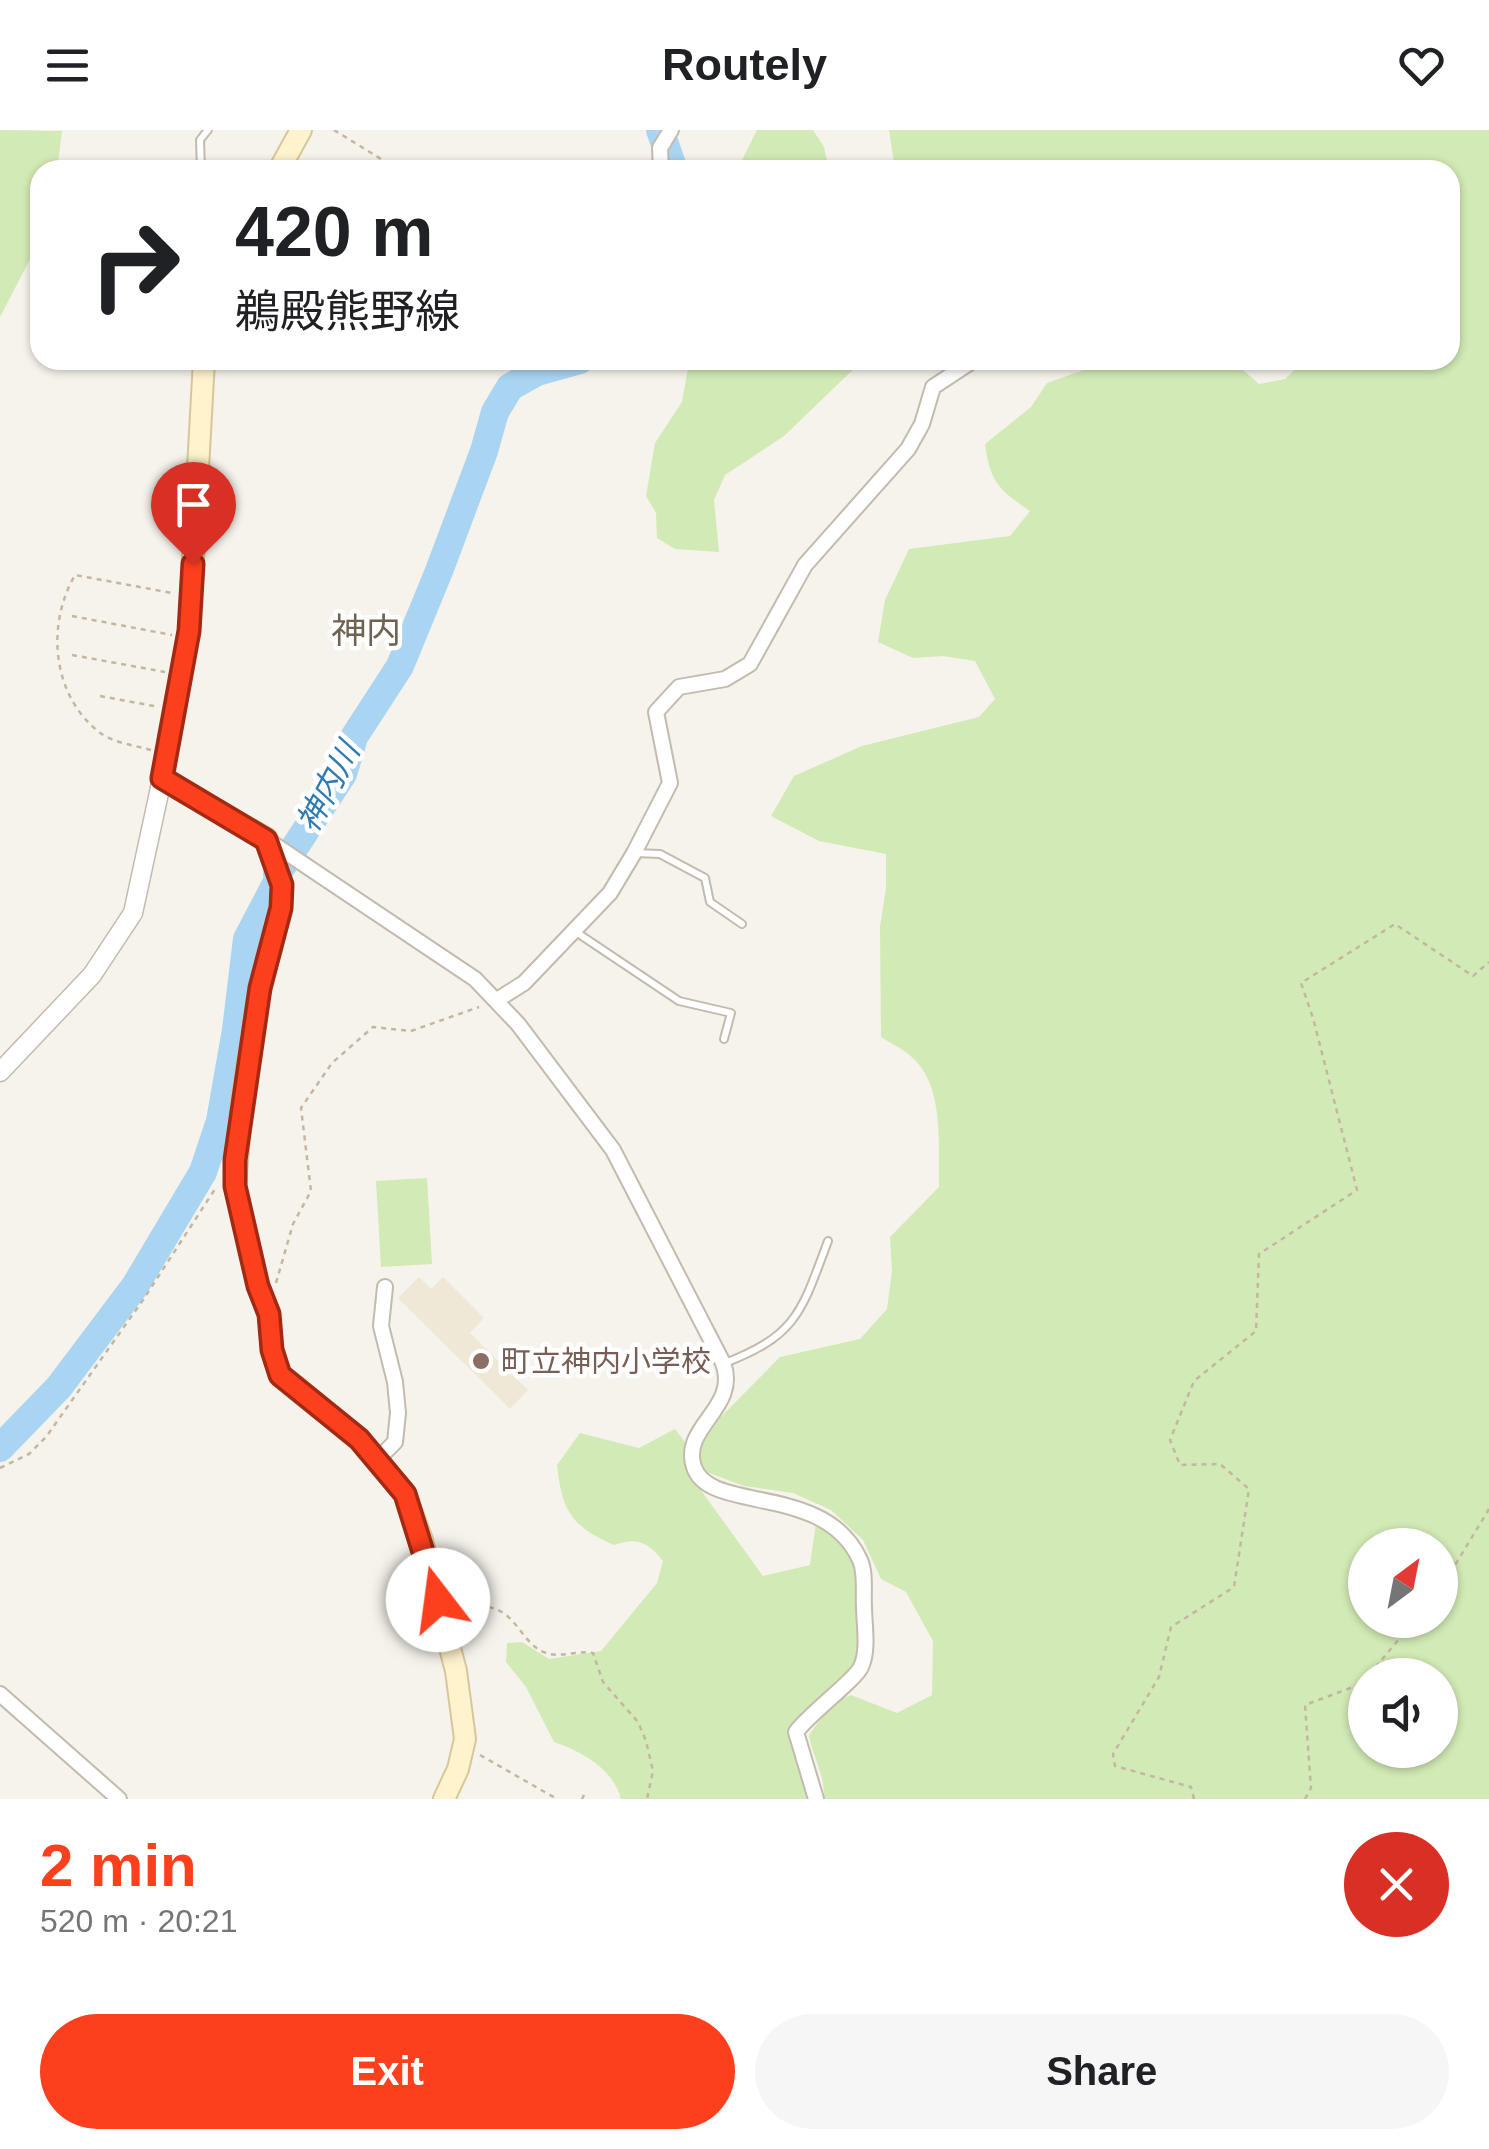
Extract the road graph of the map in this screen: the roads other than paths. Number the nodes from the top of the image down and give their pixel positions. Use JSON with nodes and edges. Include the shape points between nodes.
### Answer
{"nodes":[{"id":1,"x":208,"y":130,"type":"edge"},
{"id":2,"x":301,"y":130,"type":"edge"},
{"id":3,"x":671,"y":130,"type":"edge"},
{"id":4,"x":201,"y":160,"type":"edge"},
{"id":5,"x":284,"y":160,"type":"edge"},
{"id":6,"x":661,"y":160,"type":"edge"},
{"id":7,"x":203,"y":370,"type":"edge"},
{"id":8,"x":959,"y":370,"type":"edge"},
{"id":9,"x":162,"y":778,"type":"junction"},
{"id":10,"x":266,"y":840,"type":"junction"},
{"id":11,"x":634,"y":852,"type":"junction"},
{"id":12,"x":742,"y":924,"type":"dead end"},
{"id":13,"x":573,"y":930,"type":"junction"},
{"id":14,"x":497,"y":1000,"type":"junction"},
{"id":15,"x":724,"y":1039,"type":"dead end"},
{"id":16,"x":2,"y":1065,"type":"edge"},
{"id":17,"x":828,"y":1241,"type":"dead end"},
{"id":18,"x":384,"y":1287,"type":"dead end"},
{"id":19,"x":723,"y":1363,"type":"junction"},
{"id":20,"x":377,"y":1460,"type":"junction"},
{"id":21,"x":0,"y":1694,"type":"edge"},
{"id":22,"x":119,"y":1799,"type":"edge"},
{"id":23,"x":444,"y":1799,"type":"edge"},
{"id":24,"x":816,"y":1799,"type":"edge"}],
"edges":[{"from":1,"to":4,"type":"lane","via":[[200,140]]},
{"from":2,"to":5,"type":"main road"},
{"from":3,"to":6,"type":"street"},
{"from":7,"to":9,"type":"main road","via":[[188,638]]},
{"from":8,"to":11,"type":"street","via":[[933,387],[908,449],[805,565],[750,664],[726,679],[680,687],[656,712],[670,783]]},
{"from":9,"to":10,"type":"main road"},
{"from":9,"to":16,"type":"street","via":[[133,913],[92,976]]},
{"from":10,"to":14,"type":"street"},
{"from":10,"to":20,"type":"main road","via":[[282,885],[281,908],[260,988],[235,1160],[238,1202],[280,1375]]},
{"from":11,"to":12,"type":"lane","via":[[660,854],[705,878],[710,902]]},
{"from":11,"to":13,"type":"street","via":[[610,893]]},
{"from":13,"to":14,"type":"street","via":[[524,983]]},
{"from":13,"to":15,"type":"lane","via":[[678,1001],[731,1013]]},
{"from":14,"to":19,"type":"street","via":[[613,1150]]},
{"from":17,"to":19,"type":"lane","via":[[800,1312],[785,1332]]},
{"from":18,"to":20,"type":"street","via":[[381,1326],[398,1413],[395,1442]]},
{"from":19,"to":24,"type":"street","via":[[728,1378],[718,1410],[694,1438],[694,1467],[704,1482],[817,1515],[862,1563],[860,1670],[796,1732]]},
{"from":20,"to":23,"type":"main road","via":[[405,1494],[456,1671],[464,1746]]},
{"from":21,"to":22,"type":"street"}]}
